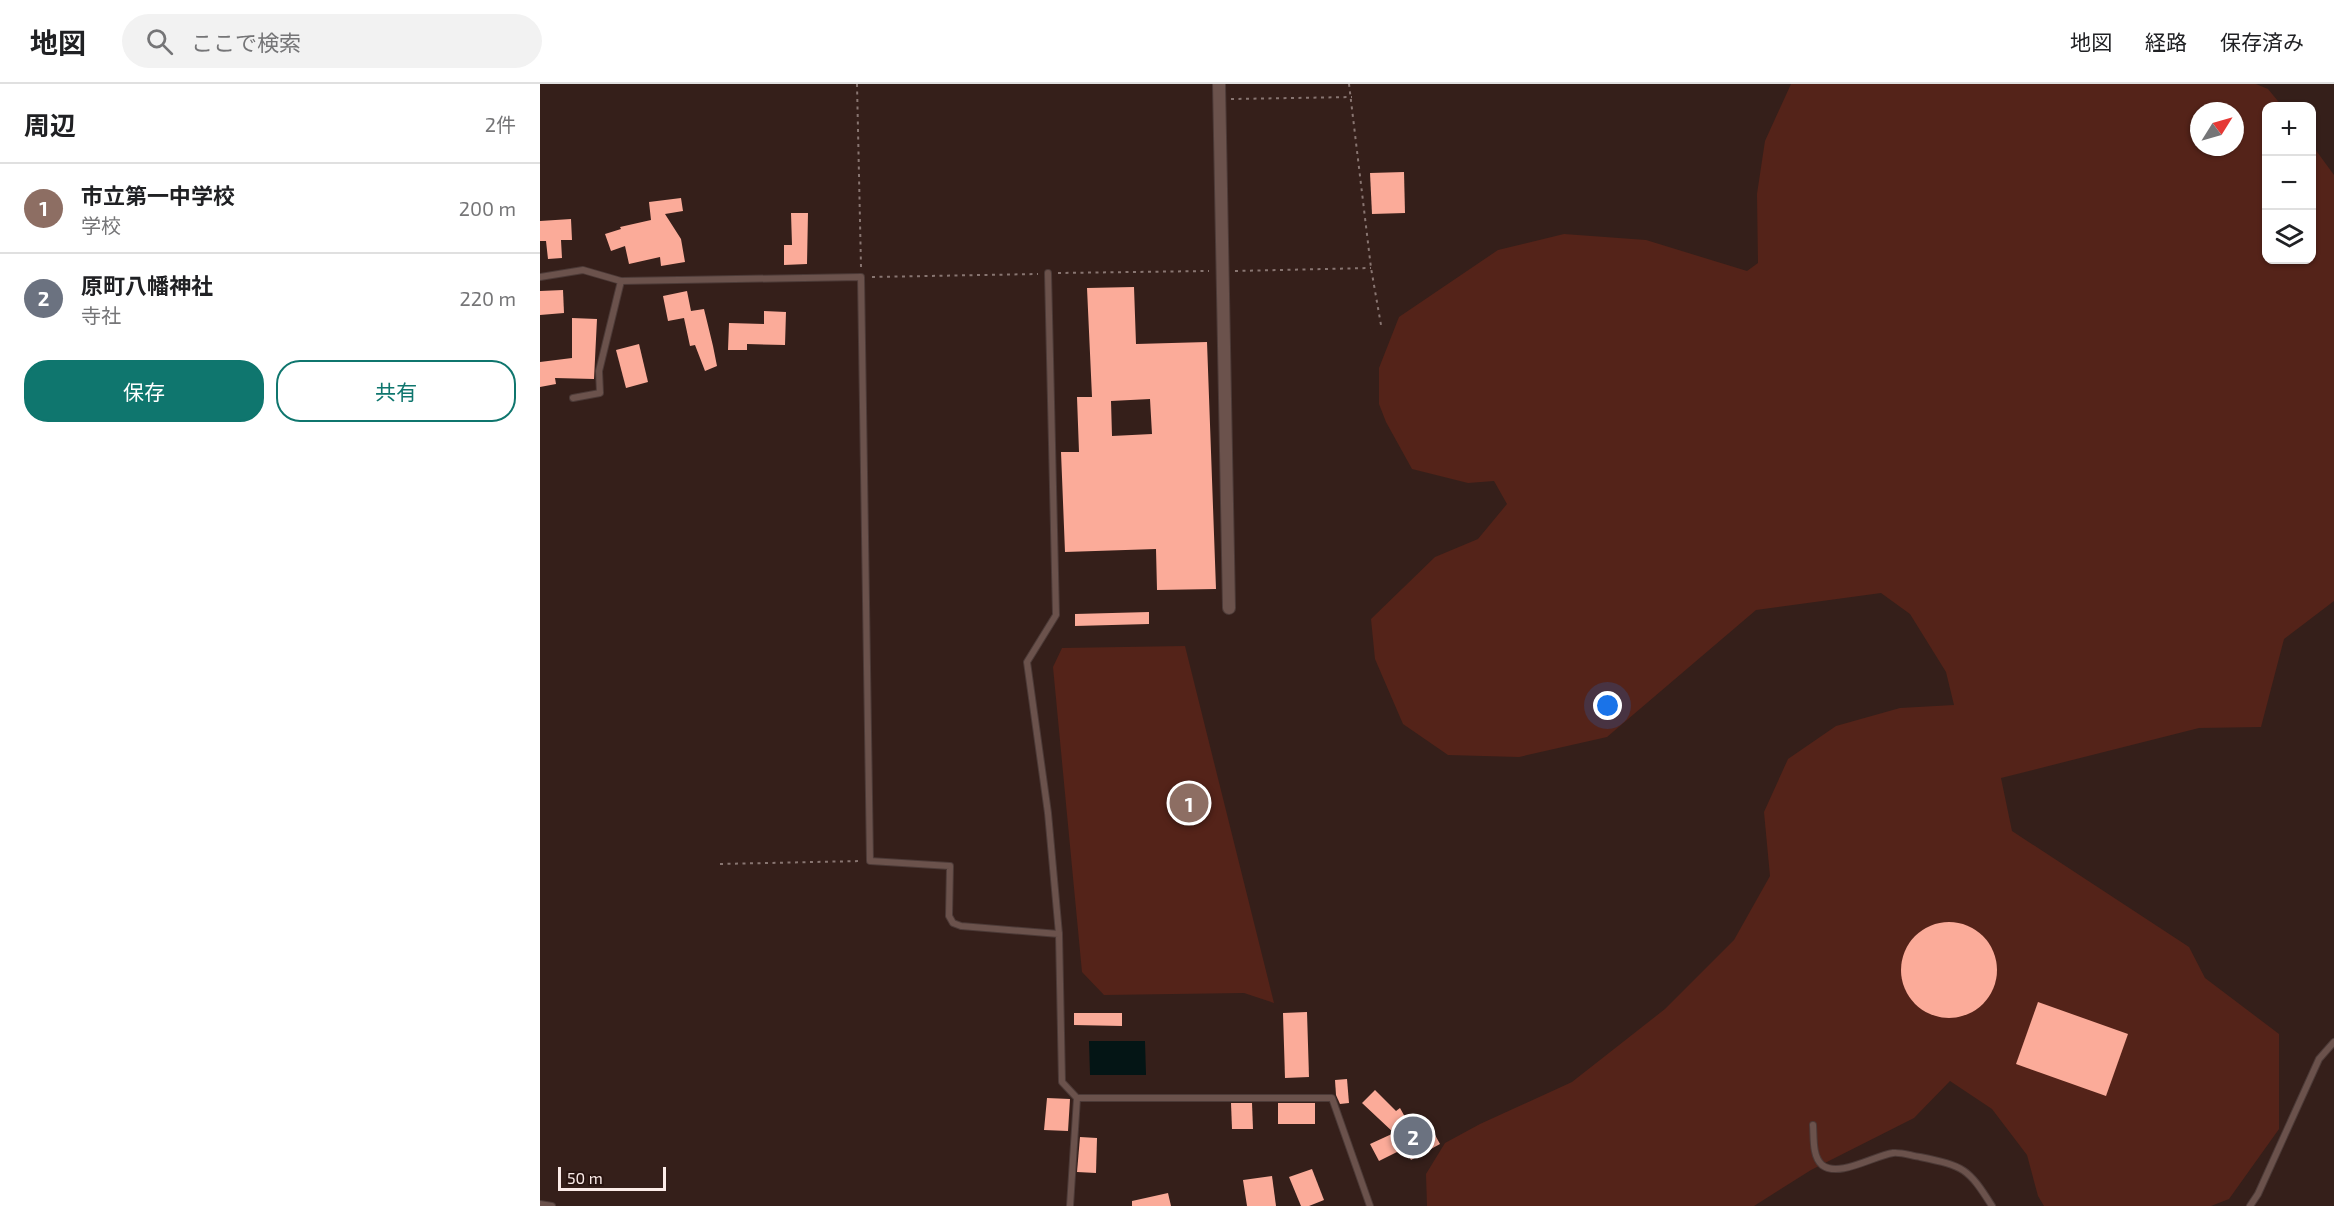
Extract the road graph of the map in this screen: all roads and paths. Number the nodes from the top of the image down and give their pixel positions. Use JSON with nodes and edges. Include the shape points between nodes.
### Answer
{"nodes":[{"id":1,"x":857,"y":84,"type":"edge"},
{"id":2,"x":1219,"y":84,"type":"edge"},
{"id":3,"x":1349,"y":84,"type":"edge"},
{"id":4,"x":1352,"y":97,"type":"junction"},
{"id":5,"x":1220,"y":99,"type":"junction"},
{"id":6,"x":1371,"y":268,"type":"junction"},
{"id":7,"x":1222,"y":271,"type":"junction"},
{"id":8,"x":1048,"y":273,"type":"dead end"},
{"id":9,"x":540,"y":277,"type":"edge"},
{"id":10,"x":861,"y":277,"type":"junction"},
{"id":11,"x":621,"y":281,"type":"junction"},
{"id":12,"x":1381,"y":325,"type":"dead end"},
{"id":13,"x":573,"y":398,"type":"dead end"},
{"id":14,"x":1229,"y":608,"type":"dead end"},
{"id":15,"x":870,"y":861,"type":"junction"},
{"id":16,"x":720,"y":864,"type":"dead end"},
{"id":17,"x":1059,"y":934,"type":"junction"},
{"id":18,"x":2334,"y":1042,"type":"edge"},
{"id":19,"x":1077,"y":1098,"type":"junction"},
{"id":20,"x":1813,"y":1125,"type":"dead end"},
{"id":21,"x":540,"y":1204,"type":"edge"},
{"id":22,"x":552,"y":1206,"type":"edge"},
{"id":23,"x":1070,"y":1206,"type":"edge"},
{"id":24,"x":1370,"y":1206,"type":"edge"},
{"id":25,"x":1992,"y":1206,"type":"edge"},
{"id":26,"x":2250,"y":1206,"type":"edge"}],
"edges":[{"from":1,"to":10,"type":"path"},
{"from":2,"to":5,"type":"street"},
{"from":3,"to":4,"type":"path"},
{"from":4,"to":5,"type":"path"},
{"from":4,"to":6,"type":"path"},
{"from":5,"to":7,"type":"street"},
{"from":6,"to":7,"type":"path"},
{"from":6,"to":12,"type":"path"},
{"from":7,"to":14,"type":"street"},
{"from":8,"to":17,"type":"lane","via":[[1056,615],[1027,662],[1048,813]]},
{"from":9,"to":11,"type":"lane","via":[[583,270]]},
{"from":10,"to":11,"type":"lane"},
{"from":10,"to":15,"type":"lane"},
{"from":11,"to":13,"type":"lane","via":[[599,371],[600,393]]},
{"from":15,"to":16,"type":"path"},
{"from":15,"to":17,"type":"lane","via":[[950,866],[949,916],[953,923]]},
{"from":17,"to":19,"type":"lane","via":[[1062,1082]]},
{"from":18,"to":26,"type":"lane","via":[[2319,1059]]},
{"from":19,"to":23,"type":"lane"},
{"from":19,"to":24,"type":"lane","via":[[1332,1098]]},
{"from":20,"to":25,"type":"lane","via":[[1815,1152],[1822,1164],[1832,1169],[1846,1170],[1865,1160],[1895,1153],[1956,1165],[1976,1180]]},
{"from":21,"to":22,"type":"lane"}]}
